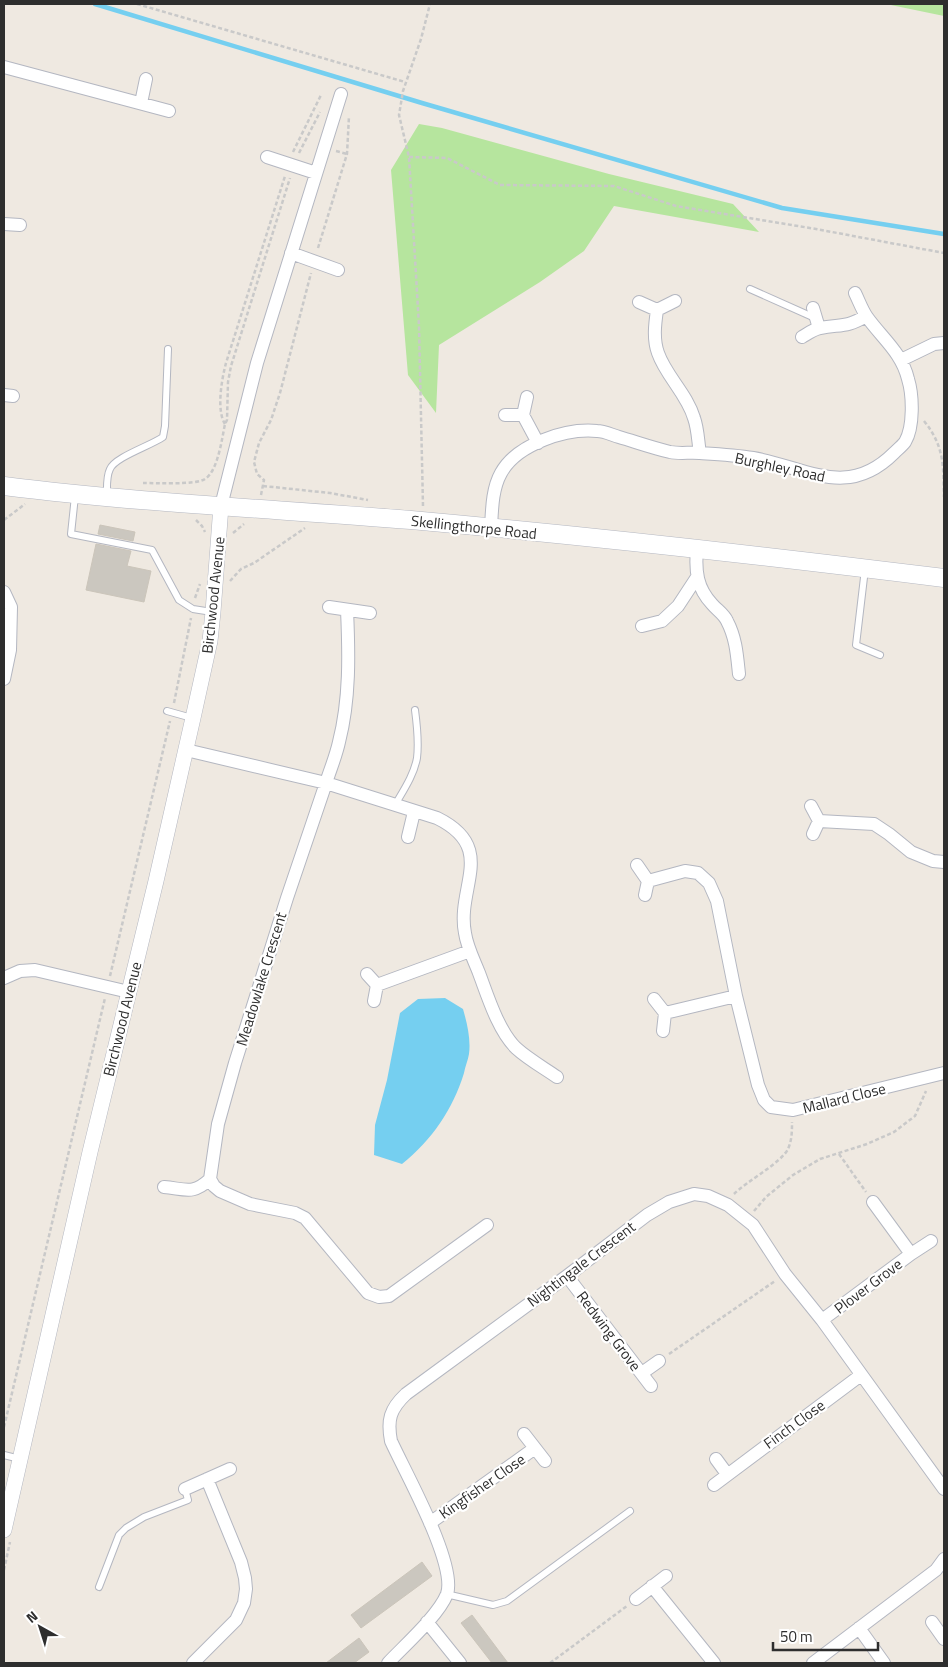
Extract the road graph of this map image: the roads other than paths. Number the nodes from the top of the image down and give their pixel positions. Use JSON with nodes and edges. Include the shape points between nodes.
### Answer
{"nodes":[{"id":1,"x":4,"y":67,"type":"edge"},
{"id":2,"x":146,"y":79,"type":"dead end"},
{"id":3,"x":342,"y":94,"type":"dead end"},
{"id":4,"x":141,"y":103,"type":"junction"},
{"id":5,"x":169,"y":111,"type":"dead end"},
{"id":6,"x":267,"y":157,"type":"dead end"},
{"id":7,"x":316,"y":173,"type":"junction"},
{"id":8,"x":4,"y":224,"type":"edge"},
{"id":9,"x":20,"y":226,"type":"dead end"},
{"id":10,"x":291,"y":252,"type":"junction"},
{"id":11,"x":338,"y":270,"type":"dead end"},
{"id":12,"x":750,"y":289,"type":"dead end"},
{"id":13,"x":855,"y":293,"type":"dead end"},
{"id":14,"x":675,"y":301,"type":"dead end"},
{"id":15,"x":638,"y":302,"type":"dead end"},
{"id":16,"x":657,"y":310,"type":"junction"},
{"id":17,"x":866,"y":316,"type":"junction"},
{"id":18,"x":816,"y":318,"type":"junction"},
{"id":19,"x":802,"y":337,"type":"dead end"},
{"id":20,"x":944,"y":343,"type":"edge"},
{"id":21,"x":168,"y":349,"type":"dead end"},
{"id":22,"x":901,"y":360,"type":"junction"},
{"id":23,"x":527,"y":397,"type":"dead end"},
{"id":24,"x":505,"y":415,"type":"dead end"},
{"id":25,"x":522,"y":415,"type":"junction"},
{"id":26,"x":538,"y":443,"type":"junction"},
{"id":27,"x":700,"y":453,"type":"junction"},
{"id":28,"x":4,"y":486,"type":"edge"},
{"id":29,"x":75,"y":494,"type":"junction"},
{"id":30,"x":107,"y":498,"type":"junction"},
{"id":31,"x":221,"y":506,"type":"junction"},
{"id":32,"x":491,"y":528,"type":"junction"},
{"id":33,"x":698,"y":550,"type":"junction"},
{"id":34,"x":865,"y":568,"type":"junction"},
{"id":35,"x":697,"y":577,"type":"junction"},
{"id":36,"x":944,"y":578,"type":"edge"},
{"id":37,"x":4,"y":592,"type":"edge"},
{"id":38,"x":329,"y":607,"type":"dead end"},
{"id":39,"x":347,"y":610,"type":"junction"},
{"id":40,"x":213,"y":612,"type":"junction"},
{"id":41,"x":370,"y":612,"type":"dead end"},
{"id":42,"x":642,"y":626,"type":"dead end"},
{"id":43,"x":880,"y":655,"type":"dead end"},
{"id":44,"x":739,"y":674,"type":"dead end"},
{"id":45,"x":4,"y":679,"type":"edge"},
{"id":46,"x":416,"y":710,"type":"dead end"},
{"id":47,"x":167,"y":711,"type":"dead end"},
{"id":48,"x":194,"y":718,"type":"junction"},
{"id":49,"x":186,"y":750,"type":"junction"},
{"id":50,"x":326,"y":783,"type":"junction"},
{"id":51,"x":395,"y":806,"type":"junction"},
{"id":52,"x":811,"y":806,"type":"dead end"},
{"id":53,"x":414,"y":812,"type":"junction"},
{"id":54,"x":819,"y":821,"type":"junction"},
{"id":55,"x":814,"y":834,"type":"dead end"},
{"id":56,"x":408,"y":837,"type":"dead end"},
{"id":57,"x":944,"y":862,"type":"edge"},
{"id":58,"x":637,"y":865,"type":"dead end"},
{"id":59,"x":648,"y":881,"type":"junction"},
{"id":60,"x":645,"y":895,"type":"dead end"},
{"id":61,"x":470,"y":951,"type":"junction"},
{"id":62,"x":367,"y":974,"type":"dead end"},
{"id":63,"x":4,"y":978,"type":"edge"},
{"id":64,"x":377,"y":985,"type":"junction"},
{"id":65,"x":129,"y":992,"type":"junction"},
{"id":66,"x":736,"y":996,"type":"junction"},
{"id":67,"x":654,"y":999,"type":"dead end"},
{"id":68,"x":374,"y":1001,"type":"dead end"},
{"id":69,"x":665,"y":1013,"type":"junction"},
{"id":70,"x":662,"y":1031,"type":"dead end"},
{"id":71,"x":944,"y":1073,"type":"edge"},
{"id":72,"x":557,"y":1077,"type":"dead end"},
{"id":73,"x":210,"y":1179,"type":"junction"},
{"id":74,"x":164,"y":1187,"type":"dead end"},
{"id":75,"x":873,"y":1202,"type":"road end"},
{"id":76,"x":487,"y":1225,"type":"dead end"},
{"id":77,"x":931,"y":1241,"type":"dead end"},
{"id":78,"x":911,"y":1254,"type":"junction"},
{"id":79,"x":568,"y":1276,"type":"junction"},
{"id":80,"x":822,"y":1320,"type":"junction"},
{"id":81,"x":659,"y":1361,"type":"road end"},
{"id":82,"x":642,"y":1373,"type":"junction"},
{"id":83,"x":861,"y":1375,"type":"junction"},
{"id":84,"x":651,"y":1386,"type":"dead end"},
{"id":85,"x":524,"y":1434,"type":"dead end"},
{"id":86,"x":535,"y":1448,"type":"junction"},
{"id":87,"x":4,"y":1455,"type":"edge"},
{"id":88,"x":20,"y":1459,"type":"junction"},
{"id":89,"x":716,"y":1459,"type":"dead end"},
{"id":90,"x":545,"y":1461,"type":"dead end"},
{"id":91,"x":230,"y":1469,"type":"dead end"},
{"id":92,"x":727,"y":1474,"type":"junction"},
{"id":93,"x":208,"y":1480,"type":"junction"},
{"id":94,"x":714,"y":1484,"type":"dead end"},
{"id":95,"x":185,"y":1488,"type":"joint"},
{"id":96,"x":944,"y":1489,"type":"edge"},
{"id":97,"x":630,"y":1511,"type":"dead end"},
{"id":98,"x":430,"y":1523,"type":"junction"},
{"id":99,"x":4,"y":1530,"type":"edge"},
{"id":100,"x":944,"y":1559,"type":"edge"},
{"id":101,"x":666,"y":1576,"type":"dead end"},
{"id":102,"x":652,"y":1586,"type":"junction"},
{"id":103,"x":99,"y":1587,"type":"dead end"},
{"id":104,"x":446,"y":1594,"type":"junction"},
{"id":105,"x":636,"y":1598,"type":"road end"},
{"id":106,"x":427,"y":1622,"type":"junction"},
{"id":107,"x":932,"y":1622,"type":"dead end"},
{"id":108,"x":859,"y":1628,"type":"junction"},
{"id":109,"x":944,"y":1639,"type":"edge"},
{"id":110,"x":193,"y":1663,"type":"edge"},
{"id":111,"x":388,"y":1663,"type":"edge"},
{"id":112,"x":460,"y":1663,"type":"edge"},
{"id":113,"x":714,"y":1663,"type":"edge"},
{"id":114,"x":813,"y":1663,"type":"edge"},
{"id":115,"x":884,"y":1663,"type":"edge"}],
"edges":[{"from":1,"to":4,"type":"street"},
{"from":2,"to":4,"type":"street"},
{"from":3,"to":7,"type":"street"},
{"from":4,"to":5,"type":"street"},
{"from":6,"to":7,"type":"street"},
{"from":7,"to":10,"type":"street"},
{"from":8,"to":9,"type":"street"},
{"from":10,"to":11,"type":"street"},
{"from":10,"to":31,"type":"street","via":[[257,363]]},
{"from":12,"to":18,"type":"lane"},
{"from":13,"to":17,"type":"street","name":"Burghley Road"},
{"from":14,"to":16,"type":"street"},
{"from":15,"to":16,"type":"street"},
{"from":16,"to":27,"type":"street","via":[[655,332],[658,352],[694,418]]},
{"from":17,"to":18,"type":"street","via":[[843,326]]},
{"from":17,"to":22,"type":"street","name":"Burghley Road"},
{"from":18,"to":19,"type":"street"},
{"from":20,"to":22,"type":"street","via":[[934,344]]},
{"from":21,"to":30,"type":"lane","via":[[163,437],[114,462],[109,470]]},
{"from":22,"to":27,"type":"street","name":"Burghley Road","via":[[912,398],[912,416],[905,442],[870,471],[834,478],[752,458]]},
{"from":23,"to":25,"type":"street"},
{"from":24,"to":25,"type":"street"},
{"from":25,"to":26,"type":"street"},
{"from":26,"to":27,"type":"street","name":"Burghley Road","via":[[555,435],[598,431],[673,452]]},
{"from":26,"to":32,"type":"street","name":"Burghley Road","via":[[513,458],[501,472],[495,488]]},
{"from":28,"to":29,"type":"main road","name":"Skellingthorpe Road"},
{"from":29,"to":30,"type":"main road","name":"Skellingthorpe Road"},
{"from":29,"to":40,"type":"lane","via":[[71,534],[152,550],[179,600],[193,609]]},
{"from":30,"to":31,"type":"main road","name":"Skellingthorpe Road"},
{"from":31,"to":32,"type":"main road","name":"Skellingthorpe Road"},
{"from":31,"to":40,"type":"street","name":"Birchwood Avenue"},
{"from":32,"to":33,"type":"main road","name":"Skellingthorpe Road"},
{"from":33,"to":34,"type":"main road","name":"Skellingthorpe Road"},
{"from":33,"to":35,"type":"street"},
{"from":34,"to":36,"type":"main road","name":"Skellingthorpe Road"},
{"from":34,"to":43,"type":"lane","via":[[856,645]]},
{"from":35,"to":42,"type":"street","via":[[678,606],[662,621]]},
{"from":35,"to":44,"type":"street","via":[[701,591],[726,619],[735,638]]},
{"from":37,"to":45,"type":"street","via":[[11,607],[10,650]]},
{"from":38,"to":39,"type":"street"},
{"from":39,"to":41,"type":"street"},
{"from":39,"to":50,"type":"street","name":"Meadowlake Crescent","via":[[347,693],[339,742]]},
{"from":40,"to":48,"type":"street","name":"Birchwood Avenue"},
{"from":46,"to":51,"type":"lane","via":[[417,759]]},
{"from":47,"to":48,"type":"lane"},
{"from":48,"to":49,"type":"street","name":"Birchwood Avenue"},
{"from":49,"to":50,"type":"street"},
{"from":49,"to":65,"type":"street","name":"Birchwood Avenue"},
{"from":50,"to":51,"type":"street"},
{"from":50,"to":73,"type":"street","name":"Meadowlake Crescent","via":[[235,1063],[218,1124]]},
{"from":51,"to":53,"type":"street"},
{"from":52,"to":54,"type":"street"},
{"from":53,"to":56,"type":"street"},
{"from":53,"to":61,"type":"street","via":[[449,824],[467,846],[471,876],[464,915]]},
{"from":54,"to":55,"type":"street"},
{"from":54,"to":57,"type":"street","via":[[874,824],[911,852]]},
{"from":58,"to":59,"type":"street"},
{"from":59,"to":60,"type":"street"},
{"from":59,"to":66,"type":"street","name":"Mallard Close","via":[[685,871],[698,873],[710,883],[717,901]]},
{"from":61,"to":64,"type":"street"},
{"from":61,"to":72,"type":"street","via":[[498,1021],[516,1048]]},
{"from":62,"to":64,"type":"street"},
{"from":63,"to":65,"type":"street","via":[[20,971],[36,970]]},
{"from":64,"to":68,"type":"street"},
{"from":65,"to":88,"type":"street","name":"Birchwood Avenue"},
{"from":66,"to":69,"type":"street"},
{"from":66,"to":71,"type":"street","name":"Mallard Close","via":[[758,1085],[771,1107],[794,1110]]},
{"from":67,"to":69,"type":"street"},
{"from":69,"to":70,"type":"street"},
{"from":73,"to":74,"type":"street","via":[[200,1189]]},
{"from":73,"to":76,"type":"street","via":[[220,1191],[250,1204],[295,1212],[304,1218],[368,1292],[379,1297],[389,1296]]},
{"from":75,"to":78,"type":"street","name":"Plover Grove"},
{"from":77,"to":78,"type":"street"},
{"from":78,"to":80,"type":"street","name":"Plover Grove"},
{"from":79,"to":80,"type":"street","name":"Nightingale Crescent","via":[[647,1215],[669,1202],[694,1194],[708,1196],[728,1205],[753,1225],[785,1274]]},
{"from":79,"to":82,"type":"street","name":"Redwing Grove"},
{"from":79,"to":98,"type":"street","name":"Nightingale Crescent","via":[[395,1405],[388,1428],[391,1442]]},
{"from":80,"to":83,"type":"street","name":"Nightingale Crescent"},
{"from":81,"to":82,"type":"street"},
{"from":82,"to":84,"type":"street","name":"Redwing Grove"},
{"from":83,"to":92,"type":"street","name":"Finch Close"},
{"from":83,"to":96,"type":"street","name":"Nightingale Crescent"},
{"from":85,"to":86,"type":"street","name":"Kingfisher Close"},
{"from":86,"to":90,"type":"street","name":"Kingfisher Close"},
{"from":86,"to":98,"type":"street","name":"Kingfisher Close"},
{"from":87,"to":88,"type":"lane"},
{"from":88,"to":99,"type":"street","name":"Birchwood Avenue"},
{"from":89,"to":92,"type":"street"},
{"from":91,"to":93,"type":"street"},
{"from":92,"to":94,"type":"street","name":"Finch Close"},
{"from":93,"to":95,"type":"street"},
{"from":93,"to":110,"type":"street","via":[[241,1562],[246,1589],[236,1620]]},
{"from":95,"to":103,"type":"lane","via":[[188,1500],[133,1523],[119,1535]]},
{"from":97,"to":104,"type":"lane","via":[[508,1601],[492,1605]]},
{"from":98,"to":104,"type":"street","name":"Nightingale Crescent","via":[[448,1573]]},
{"from":100,"to":108,"type":"street","via":[[936,1570]]},
{"from":101,"to":102,"type":"street"},
{"from":102,"to":105,"type":"street"},
{"from":102,"to":113,"type":"street"},
{"from":104,"to":106,"type":"street"},
{"from":106,"to":111,"type":"street"},
{"from":106,"to":112,"type":"street"},
{"from":107,"to":109,"type":"street"},
{"from":108,"to":114,"type":"street"},
{"from":108,"to":115,"type":"street"}]}
